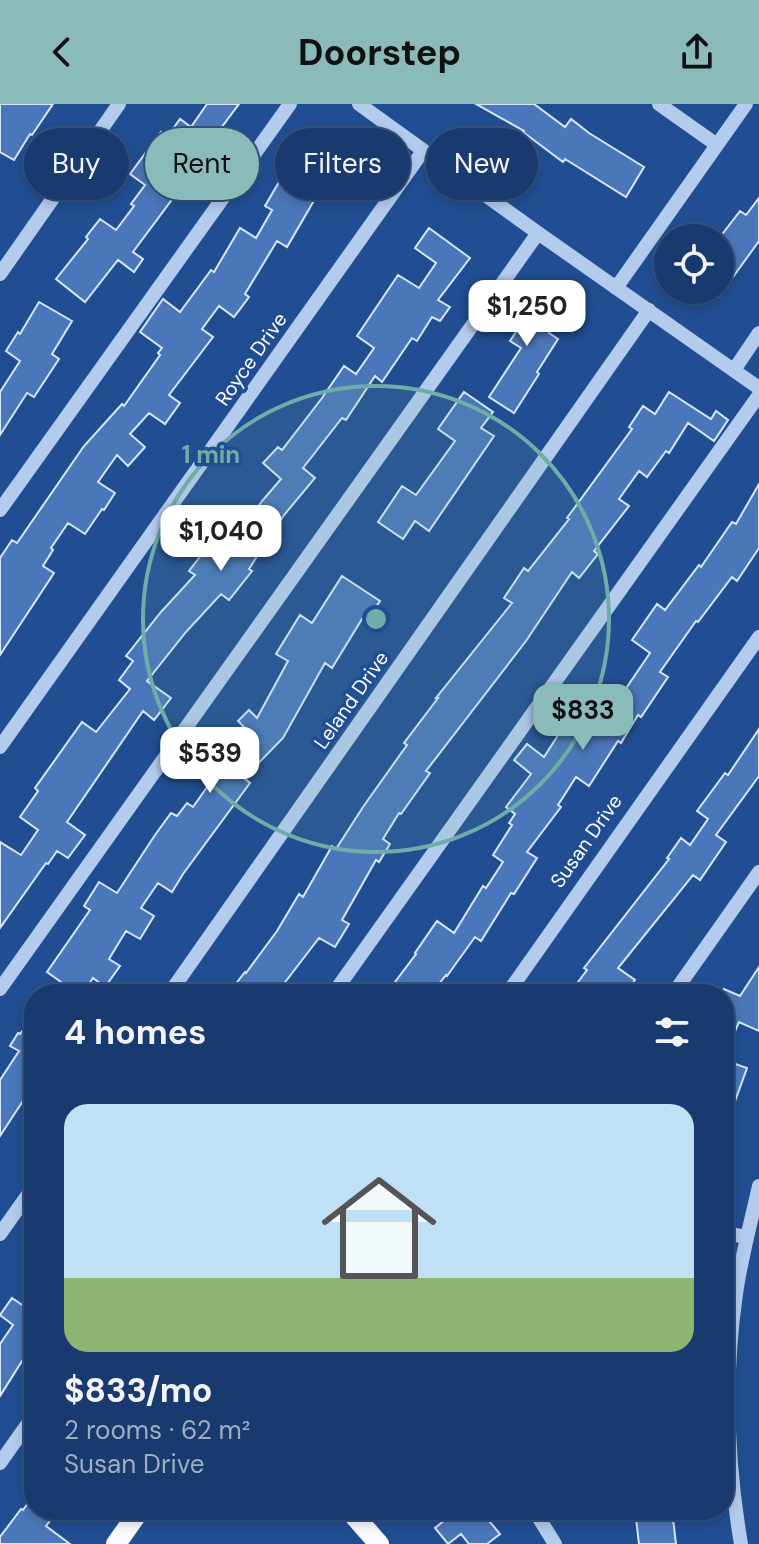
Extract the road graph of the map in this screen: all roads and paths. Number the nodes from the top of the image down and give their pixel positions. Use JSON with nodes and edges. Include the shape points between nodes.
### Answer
{"nodes":[{"id":1,"x":119,"y":104,"type":"edge"},
{"id":2,"x":290,"y":104,"type":"edge"},
{"id":3,"x":359,"y":104,"type":"edge"},
{"id":4,"x":659,"y":104,"type":"edge"},
{"id":5,"x":746,"y":104,"type":"edge"},
{"id":6,"x":717,"y":145,"type":"junction"},
{"id":7,"x":423,"y":151,"type":"junction"},
{"id":8,"x":538,"y":233,"type":"junction"},
{"id":9,"x":0,"y":274,"type":"edge"},
{"id":10,"x":616,"y":288,"type":"junction"},
{"id":11,"x":649,"y":310,"type":"junction"},
{"id":12,"x":759,"y":333,"type":"edge"},
{"id":13,"x":734,"y":370,"type":"junction"},
{"id":14,"x":759,"y":388,"type":"edge"},
{"id":15,"x":759,"y":395,"type":"edge"},
{"id":16,"x":0,"y":510,"type":"edge"},
{"id":17,"x":759,"y":637,"type":"edge"},
{"id":18,"x":0,"y":747,"type":"edge"},
{"id":19,"x":759,"y":872,"type":"edge"},
{"id":20,"x":176,"y":984,"type":"edge"},
{"id":21,"x":340,"y":984,"type":"edge"},
{"id":22,"x":514,"y":984,"type":"edge"},
{"id":23,"x":680,"y":984,"type":"edge"},
{"id":24,"x":0,"y":989,"type":"edge"},
{"id":25,"x":759,"y":1186,"type":"edge"},
{"id":26,"x":24,"y":1200,"type":"edge"},
{"id":27,"x":0,"y":1234,"type":"edge"},
{"id":28,"x":734,"y":1235,"type":"edge"},
{"id":29,"x":747,"y":1237,"type":"junction"},
{"id":30,"x":734,"y":1310,"type":"edge"},
{"id":31,"x":24,"y":1429,"type":"edge"},
{"id":32,"x":0,"y":1463,"type":"edge"},
{"id":33,"x":734,"y":1489,"type":"edge"},
{"id":34,"x":133,"y":1520,"type":"edge"},
{"id":35,"x":358,"y":1520,"type":"edge"},
{"id":36,"x":540,"y":1520,"type":"edge"},
{"id":37,"x":116,"y":1544,"type":"edge"},
{"id":38,"x":379,"y":1544,"type":"edge"},
{"id":39,"x":555,"y":1544,"type":"edge"},
{"id":40,"x":741,"y":1544,"type":"edge"}],
"edges":[{"from":1,"to":9,"type":"street"},
{"from":2,"to":16,"type":"street"},
{"from":3,"to":7,"type":"street"},
{"from":4,"to":6,"type":"street"},
{"from":5,"to":6,"type":"street"},
{"from":6,"to":10,"type":"street"},
{"from":7,"to":8,"type":"street"},
{"from":7,"to":18,"type":"street","name":"Royce Drive"},
{"from":8,"to":10,"type":"street"},
{"from":8,"to":24,"type":"street"},
{"from":10,"to":11,"type":"street"},
{"from":11,"to":13,"type":"street"},
{"from":11,"to":20,"type":"street","name":"Leland Drive"},
{"from":12,"to":13,"type":"street"},
{"from":13,"to":14,"type":"street"},
{"from":15,"to":21,"type":"street"},
{"from":17,"to":22,"type":"street","name":"Susan Drive"},
{"from":19,"to":23,"type":"street"},
{"from":25,"to":29,"type":"street"},
{"from":26,"to":27,"type":"street"},
{"from":28,"to":29,"type":"street"},
{"from":29,"to":30,"type":"street"},
{"from":31,"to":32,"type":"street"},
{"from":33,"to":40,"type":"street"},
{"from":34,"to":37,"type":"main road"},
{"from":35,"to":38,"type":"main road"},
{"from":36,"to":39,"type":"street"}]}
